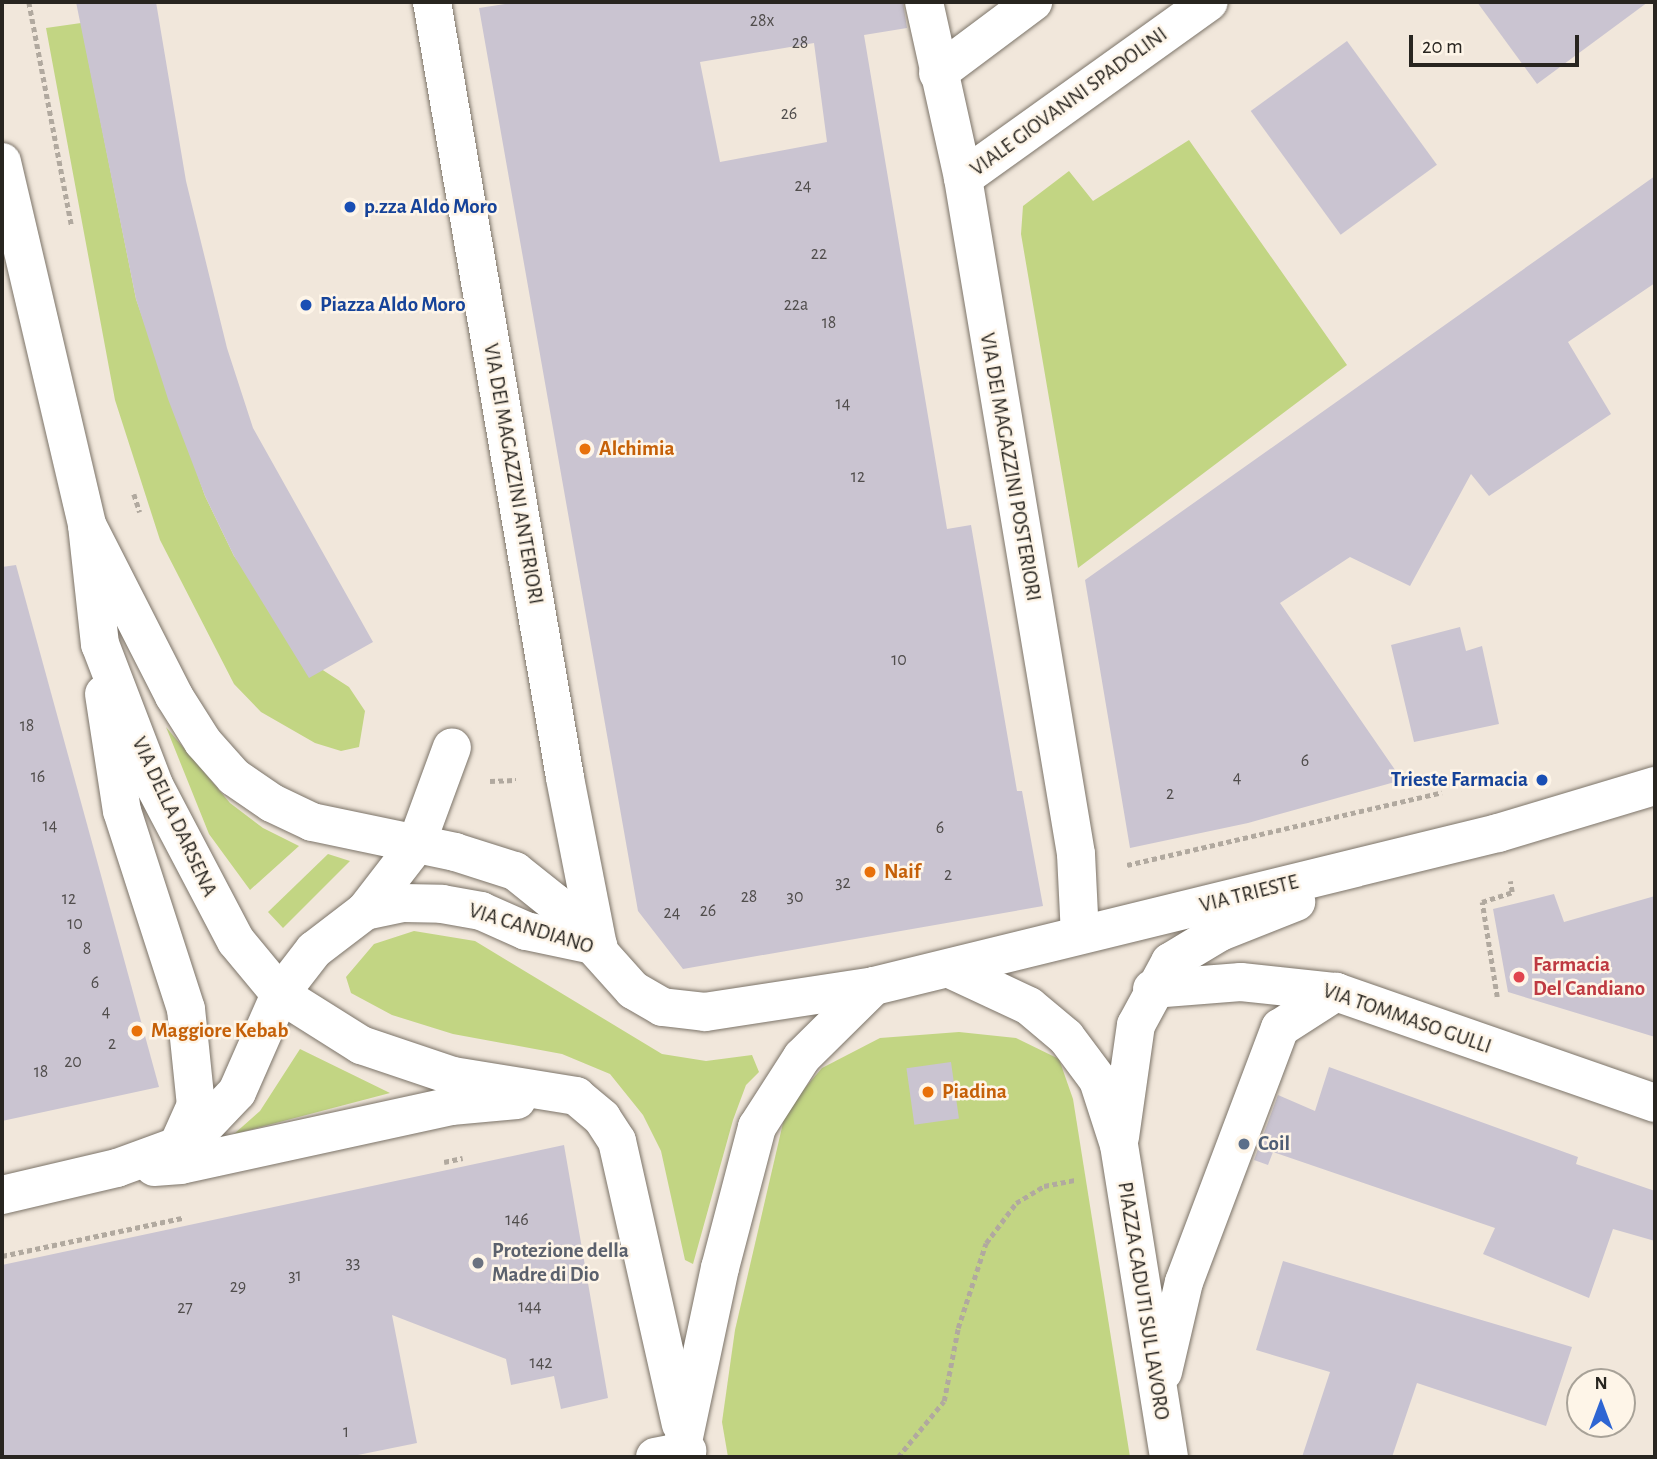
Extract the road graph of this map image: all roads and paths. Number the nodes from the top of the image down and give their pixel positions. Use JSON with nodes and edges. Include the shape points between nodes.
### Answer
{"nodes":[{"id":1,"x":29,"y":2,"type":"edge"},
{"id":2,"x":432,"y":2,"type":"edge"},
{"id":3,"x":923,"y":2,"type":"edge"},
{"id":4,"x":1033,"y":2,"type":"edge"},
{"id":5,"x":1209,"y":2,"type":"edge"},
{"id":6,"x":938,"y":73,"type":"junction"},
{"id":7,"x":2,"y":162,"type":"edge"},
{"id":8,"x":963,"y":178,"type":"junction"},
{"id":9,"x":72,"y":230,"type":"dead end"},
{"id":10,"x":130,"y":482,"type":"dead end"},
{"id":11,"x":142,"y":520,"type":"dead end"},
{"id":12,"x":87,"y":525,"type":"junction"},
{"id":13,"x":100,"y":643,"type":"junction"},
{"id":14,"x":452,"y":747,"type":"dead end"},
{"id":15,"x":1655,"y":786,"type":"edge"},
{"id":16,"x":1498,"y":833,"type":"junction"},
{"id":17,"x":416,"y":845,"type":"junction"},
{"id":18,"x":1418,"y":852,"type":"junction"},
{"id":19,"x":365,"y":912,"type":"junction"},
{"id":20,"x":1080,"y":935,"type":"junction"},
{"id":21,"x":598,"y":946,"type":"junction"},
{"id":22,"x":950,"y":969,"type":"junction"},
{"id":23,"x":874,"y":986,"type":"junction"},
{"id":24,"x":1152,"y":989,"type":"junction"},
{"id":25,"x":1336,"y":992,"type":"junction"},
{"id":26,"x":279,"y":994,"type":"junction"},
{"id":27,"x":1481,"y":1045,"type":"junction"},
{"id":28,"x":576,"y":1096,"type":"junction"},
{"id":29,"x":1655,"y":1103,"type":"edge"},
{"id":30,"x":177,"y":1146,"type":"junction"},
{"id":31,"x":471,"y":1156,"type":"dead end"},
{"id":32,"x":1121,"y":1159,"type":"junction"},
{"id":33,"x":430,"y":1165,"type":"dead end"},
{"id":34,"x":117,"y":1168,"type":"junction"},
{"id":35,"x":2,"y":1195,"type":"edge"},
{"id":36,"x":186,"y":1217,"type":"dead end"},
{"id":37,"x":2,"y":1256,"type":"edge"},
{"id":38,"x":1158,"y":1391,"type":"junction"},
{"id":39,"x":678,"y":1451,"type":"edge"},
{"id":40,"x":898,"y":1457,"type":"edge"},
{"id":41,"x":1169,"y":1457,"type":"edge"}],
"edges":[{"from":1,"to":9,"type":"path"},
{"from":2,"to":21,"type":"street","name":"VIA DEI MAGAZZINI ANTERIORI"},
{"from":3,"to":6,"type":"street","name":"VIA DEI MAGAZZINI POSTERIORI"},
{"from":4,"to":6,"type":"street"},
{"from":5,"to":8,"type":"street","name":"VIALE GIOVANNI SPADOLINI"},
{"from":6,"to":8,"type":"street","name":"VIA DEI MAGAZZINI POSTERIORI"},
{"from":7,"to":12,"type":"street","name":"VIA DELLA DARSENA"},
{"from":8,"to":20,"type":"street","name":"VIA DEI MAGAZZINI POSTERIORI","via":[[1076,854]]},
{"from":10,"to":11,"type":"path"},
{"from":12,"to":13,"type":"street","name":"VIA DELLA DARSENA"},
{"from":12,"to":17,"type":"street","name":"VIA DELLA DARSENA","via":[[174,696],[203,742],[234,776],[272,803],[312,822]]},
{"from":13,"to":26,"type":"street","name":"VIA DELLA DARSENA","via":[[182,846],[236,941]]},
{"from":13,"to":30,"type":"street","name":"VIA DELLA DARSENA","via":[[106,728],[122,811],[186,1009],[196,1105]]},
{"from":14,"to":17,"type":"street"},
{"from":15,"to":16,"type":"street","name":"VIA TRIESTE"},
{"from":16,"to":18,"type":"street","name":"VIA TRIESTE"},
{"from":16,"to":27,"type":"path","via":[[1512,892],[1482,902],[1498,1005]]},
{"from":17,"to":19,"type":"street"},
{"from":17,"to":21,"type":"street","name":"VIA DELLA DARSENA","via":[[515,871]]},
{"from":18,"to":20,"type":"street","name":"VIA TRIESTE"},
{"from":18,"to":24,"type":"street","name":"VIA TRIESTE","via":[[1192,946],[1170,962]]},
{"from":19,"to":21,"type":"street","name":"VIA CANDIANO","via":[[403,903],[442,904],[481,912],[526,931]]},
{"from":19,"to":26,"type":"street","name":"VIA CANDIANO","via":[[314,950]]},
{"from":20,"to":22,"type":"street","name":"VIA CANDIANO"},
{"from":21,"to":23,"type":"street","name":"VIA CANDIANO","via":[[633,990],[662,1007],[705,1013]]},
{"from":22,"to":23,"type":"street","name":"VIA CANDIANO"},
{"from":22,"to":32,"type":"street","name":"PIAZZA CADUTI SUL LAVORO","via":[[1029,1006],[1066,1037],[1098,1080]]},
{"from":23,"to":39,"type":"street","via":[[802,1057],[757,1127]]},
{"from":24,"to":25,"type":"street","name":"VIA TOMMASO GULLI","via":[[1241,982]]},
{"from":24,"to":32,"type":"street","name":"PIAZZA CADUTI SUL LAVORO","via":[[1136,1025]]},
{"from":25,"to":27,"type":"street","name":"VIA TOMMASO GULLI"},
{"from":25,"to":38,"type":"street","via":[[1280,1028],[1184,1282]]},
{"from":26,"to":28,"type":"street","name":"VIA DELLA DARSENA","via":[[361,1045],[453,1076]]},
{"from":26,"to":30,"type":"street","name":"VIA CANDIANO","via":[[237,1092],[199,1132]]},
{"from":27,"to":29,"type":"street","name":"VIA TOMMASO GULLI"},
{"from":28,"to":34,"type":"street","name":"VIA CANDIANO","via":[[451,1106],[181,1165]]},
{"from":28,"to":39,"type":"street","via":[[602,1118],[617,1141]]},
{"from":30,"to":34,"type":"street","name":"VIA CANDIANO"},
{"from":31,"to":33,"type":"path"},
{"from":32,"to":38,"type":"street","name":"PIAZZA CADUTI SUL LAVORO"},
{"from":32,"to":40,"type":"path","via":[[1044,1186],[1016,1203],[986,1243],[958,1328],[944,1401]]},
{"from":34,"to":35,"type":"street","name":"VIA CANDIANO"},
{"from":36,"to":37,"type":"path"},
{"from":38,"to":41,"type":"street","name":"PIAZZA CADUTI SUL LAVORO"}]}
